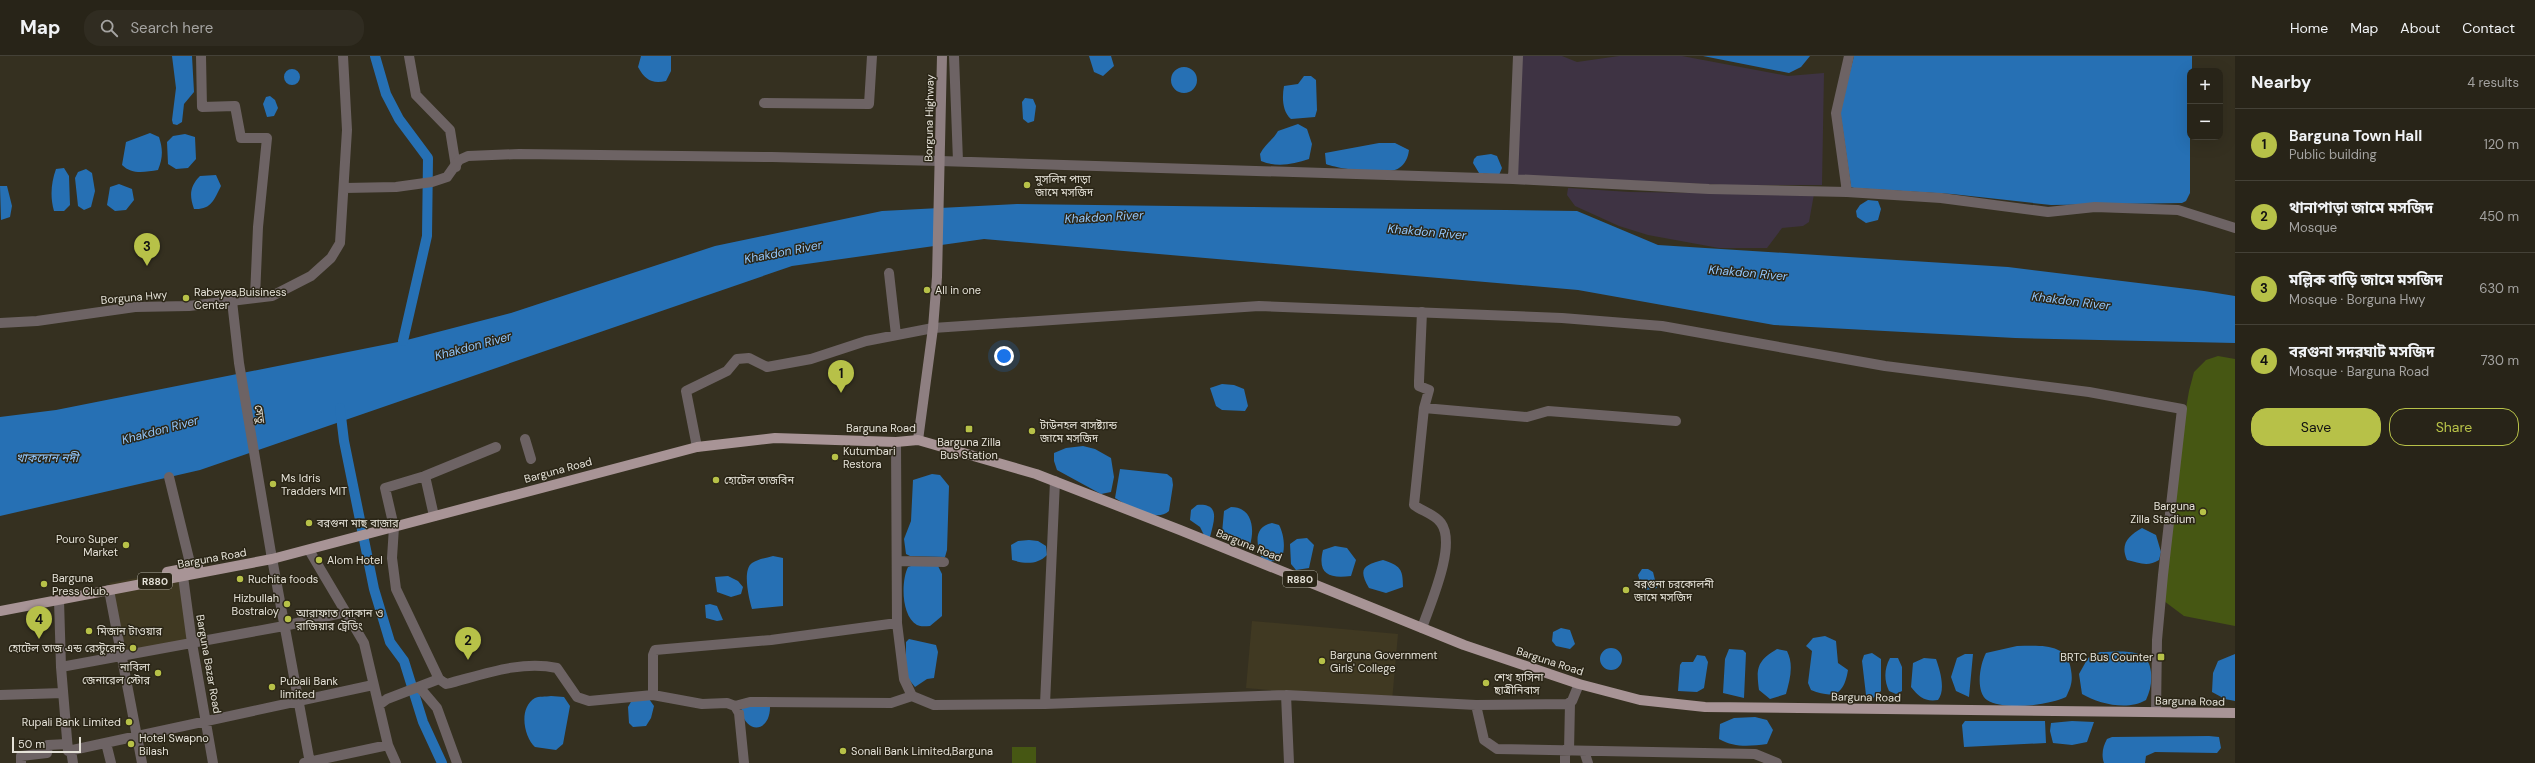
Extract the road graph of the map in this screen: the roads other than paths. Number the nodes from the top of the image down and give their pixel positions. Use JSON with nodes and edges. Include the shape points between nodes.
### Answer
{"nodes":[{"id":1,"x":202,"y":56,"type":"edge"},
{"id":2,"x":343,"y":56,"type":"edge"},
{"id":3,"x":409,"y":56,"type":"edge"},
{"id":4,"x":872,"y":56,"type":"edge"},
{"id":5,"x":942,"y":56,"type":"edge"},
{"id":6,"x":954,"y":56,"type":"edge"},
{"id":7,"x":1518,"y":56,"type":"edge"},
{"id":8,"x":1849,"y":56,"type":"edge"},
{"id":9,"x":764,"y":103,"type":"dead end"},
{"id":10,"x":940,"y":161,"type":"junction"},
{"id":11,"x":958,"y":161,"type":"junction"},
{"id":12,"x":456,"y":167,"type":"junction"},
{"id":13,"x":1513,"y":179,"type":"junction"},
{"id":14,"x":345,"y":188,"type":"junction"},
{"id":15,"x":1847,"y":192,"type":"junction"},
{"id":16,"x":2235,"y":228,"type":"edge"},
{"id":17,"x":889,"y":273,"type":"dead end"},
{"id":18,"x":255,"y":297,"type":"junction"},
{"id":19,"x":232,"y":301,"type":"junction"},
{"id":20,"x":1422,"y":312,"type":"junction"},
{"id":21,"x":0,"y":323,"type":"edge"},
{"id":22,"x":933,"y":328,"type":"junction"},
{"id":23,"x":896,"y":335,"type":"junction"},
{"id":24,"x":1424,"y":408,"type":"junction"},
{"id":25,"x":1676,"y":421,"type":"dead end"},
{"id":26,"x":525,"y":439,"type":"dead end"},
{"id":27,"x":918,"y":440,"type":"junction"},
{"id":28,"x":896,"y":442,"type":"junction"},
{"id":29,"x":496,"y":447,"type":"dead end"},
{"id":30,"x":697,"y":448,"type":"junction"},
{"id":31,"x":531,"y":459,"type":"dead end"},
{"id":32,"x":425,"y":476,"type":"junction"},
{"id":33,"x":169,"y":477,"type":"dead end"},
{"id":34,"x":1055,"y":481,"type":"junction"},
{"id":35,"x":434,"y":516,"type":"junction"},
{"id":36,"x":394,"y":527,"type":"junction"},
{"id":37,"x":309,"y":550,"type":"junction"},
{"id":38,"x":271,"y":556,"type":"junction"},
{"id":39,"x":897,"y":561,"type":"junction"},
{"id":40,"x":944,"y":562,"type":"dead end"},
{"id":41,"x":185,"y":570,"type":"junction"},
{"id":42,"x":109,"y":590,"type":"junction"},
{"id":43,"x":59,"y":600,"type":"junction"},
{"id":44,"x":0,"y":605,"type":"edge"},
{"id":45,"x":0,"y":610,"type":"edge"},
{"id":46,"x":346,"y":612,"type":"junction"},
{"id":47,"x":897,"y":623,"type":"junction"},
{"id":48,"x":284,"y":626,"type":"junction"},
{"id":49,"x":1422,"y":628,"type":"junction"},
{"id":50,"x":192,"y":643,"type":"junction"},
{"id":51,"x":123,"y":656,"type":"junction"},
{"id":52,"x":61,"y":667,"type":"junction"},
{"id":53,"x":439,"y":679,"type":"junction"},
{"id":54,"x":1579,"y":684,"type":"junction"},
{"id":55,"x":373,"y":685,"type":"junction"},
{"id":56,"x":420,"y":688,"type":"junction"},
{"id":57,"x":63,"y":693,"type":"junction"},
{"id":58,"x":0,"y":695,"type":"edge"},
{"id":59,"x":653,"y":695,"type":"junction"},
{"id":60,"x":1286,"y":695,"type":"junction"},
{"id":61,"x":912,"y":696,"type":"junction"},
{"id":62,"x":299,"y":701,"type":"junction"},
{"id":63,"x":383,"y":702,"type":"junction"},
{"id":64,"x":1570,"y":703,"type":"junction"},
{"id":65,"x":1045,"y":704,"type":"junction"},
{"id":66,"x":1476,"y":705,"type":"junction"},
{"id":67,"x":735,"y":706,"type":"junction"},
{"id":68,"x":2156,"y":712,"type":"junction"},
{"id":69,"x":2235,"y":713,"type":"edge"},
{"id":70,"x":206,"y":722,"type":"junction"},
{"id":71,"x":137,"y":737,"type":"junction"},
{"id":72,"x":106,"y":743,"type":"junction"},
{"id":73,"x":388,"y":745,"type":"junction"},
{"id":74,"x":69,"y":747,"type":"junction"},
{"id":75,"x":1567,"y":750,"type":"junction"},
{"id":76,"x":1584,"y":751,"type":"junction"},
{"id":77,"x":21,"y":763,"type":"edge"},
{"id":78,"x":73,"y":763,"type":"edge"},
{"id":79,"x":111,"y":763,"type":"edge"},
{"id":80,"x":142,"y":763,"type":"edge"},
{"id":81,"x":214,"y":763,"type":"edge"},
{"id":82,"x":308,"y":763,"type":"edge"},
{"id":83,"x":396,"y":763,"type":"edge"},
{"id":84,"x":457,"y":763,"type":"edge"},
{"id":85,"x":744,"y":763,"type":"edge"},
{"id":86,"x":1289,"y":763,"type":"edge"},
{"id":87,"x":1565,"y":763,"type":"edge"},
{"id":88,"x":1588,"y":763,"type":"edge"},
{"id":89,"x":1777,"y":763,"type":"edge"}],
"edges":[{"from":1,"to":18,"type":"street","via":[[202,107],[234,106],[241,138],[267,138],[258,227]]},
{"from":2,"to":14,"type":"street","name":"Borguna Hwy","via":[[347,130]]},
{"from":3,"to":12,"type":"street","via":[[416,95],[450,130]]},
{"from":4,"to":9,"type":"street","via":[[869,104]]},
{"from":5,"to":10,"type":"main road","name":"Borguna Highway"},
{"from":6,"to":11,"type":"street"},
{"from":7,"to":13,"type":"street"},
{"from":8,"to":15,"type":"street","via":[[1836,113]]},
{"from":10,"to":11,"type":"street"},
{"from":10,"to":12,"type":"street","via":[[519,154],[468,156],[459,160]]},
{"from":10,"to":22,"type":"main road","name":"Borguna Highway"},
{"from":11,"to":13,"type":"street"},
{"from":12,"to":14,"type":"street","via":[[447,177],[432,182],[396,187]]},
{"from":13,"to":15,"type":"street","via":[[1709,189]]},
{"from":14,"to":18,"type":"street","name":"Borguna Hwy","via":[[340,243],[331,258],[310,276],[282,293]]},
{"from":15,"to":16,"type":"street","via":[[1941,198],[2048,212],[2095,207],[2178,210]]},
{"from":17,"to":23,"type":"street"},
{"from":18,"to":19,"type":"street","name":"Borguna Hwy"},
{"from":19,"to":21,"type":"street","name":"Borguna Hwy","via":[[189,306],[149,305],[37,321]]},
{"from":19,"to":38,"type":"street","name":"সেতু"},
{"from":20,"to":22,"type":"street","via":[[1259,306]]},
{"from":20,"to":24,"type":"street","via":[[1419,381],[1420,386],[1429,390]]},
{"from":20,"to":68,"type":"street","via":[[1562,318],[1662,326],[1885,366],[2089,392],[2182,409],[2157,640]]},
{"from":22,"to":23,"type":"street"},
{"from":22,"to":27,"type":"main road","name":"Borguna Highway"},
{"from":23,"to":30,"type":"street","via":[[866,341],[811,359],[767,367],[750,358],[737,359],[727,370],[686,391]]},
{"from":24,"to":25,"type":"street","via":[[1527,416],[1548,411]]},
{"from":24,"to":49,"type":"street","via":[[1414,505],[1441,522],[1446,531],[1446,551]]},
{"from":26,"to":31,"type":"street"},
{"from":27,"to":28,"type":"main road","name":"Barguna Road","number":"R880"},
{"from":27,"to":34,"type":"main road","name":"Barguna Road","number":"R880"},
{"from":28,"to":30,"type":"main road","name":"Barguna Road","number":"R880","via":[[775,438]]},
{"from":28,"to":39,"type":"street"},
{"from":29,"to":32,"type":"street"},
{"from":30,"to":35,"type":"main road","name":"Barguna Road","number":"R880"},
{"from":32,"to":35,"type":"street"},
{"from":32,"to":36,"type":"street","via":[[385,488]]},
{"from":33,"to":41,"type":"street","name":"Barguna Bazar Road"},
{"from":34,"to":49,"type":"main road","name":"Barguna Road","number":"R880"},
{"from":34,"to":65,"type":"street"},
{"from":35,"to":36,"type":"main road","name":"Barguna Road","number":"R880"},
{"from":36,"to":37,"type":"main road","name":"Barguna Road","number":"R880"},
{"from":36,"to":53,"type":"street","via":[[392,558],[396,589]]},
{"from":37,"to":38,"type":"main road","name":"Barguna Road","number":"R880"},
{"from":37,"to":46,"type":"street"},
{"from":38,"to":41,"type":"main road","name":"Barguna Road","number":"R880"},
{"from":38,"to":48,"type":"street"},
{"from":39,"to":40,"type":"street"},
{"from":39,"to":47,"type":"street"},
{"from":41,"to":42,"type":"main road","name":"Barguna Road","number":"R880"},
{"from":41,"to":44,"type":"main road","name":"Barguna Road","number":"R880"},
{"from":41,"to":50,"type":"street","name":"Barguna Bazar Road"},
{"from":42,"to":43,"type":"main road","name":"Barguna Road","number":"R880"},
{"from":42,"to":51,"type":"street"},
{"from":43,"to":45,"type":"main road","name":"Barguna Road","number":"R880"},
{"from":43,"to":52,"type":"street"},
{"from":46,"to":48,"type":"street"},
{"from":46,"to":55,"type":"street","via":[[364,643]]},
{"from":47,"to":59,"type":"street","via":[[779,639],[655,650],[652,655]]},
{"from":47,"to":61,"type":"street","via":[[904,679]]},
{"from":48,"to":50,"type":"street"},
{"from":48,"to":62,"type":"street"},
{"from":49,"to":54,"type":"main road","name":"Barguna Road","number":"R880"},
{"from":50,"to":51,"type":"street"},
{"from":50,"to":70,"type":"street","name":"Barguna Bazar Road"},
{"from":51,"to":52,"type":"street"},
{"from":51,"to":71,"type":"street"},
{"from":52,"to":57,"type":"street"},
{"from":53,"to":56,"type":"street"},
{"from":53,"to":59,"type":"street","via":[[446,684],[510,668],[545,666],[557,668],[577,697],[589,701]]},
{"from":54,"to":64,"type":"street"},
{"from":54,"to":68,"type":"main road","name":"Barguna Road","number":"R880","via":[[1640,700],[1705,707]]},
{"from":55,"to":62,"type":"street"},
{"from":55,"to":63,"type":"street"},
{"from":56,"to":63,"type":"street"},
{"from":56,"to":84,"type":"street","via":[[437,708]]},
{"from":57,"to":58,"type":"street"},
{"from":57,"to":74,"type":"street"},
{"from":59,"to":67,"type":"street","via":[[702,704],[727,703]]},
{"from":60,"to":65,"type":"street"},
{"from":60,"to":66,"type":"street"},
{"from":60,"to":86,"type":"street"},
{"from":61,"to":65,"type":"street","via":[[934,705]]},
{"from":61,"to":67,"type":"street","via":[[891,703],[750,702]]},
{"from":62,"to":70,"type":"street"},
{"from":62,"to":82,"type":"street"},
{"from":63,"to":73,"type":"street"},
{"from":64,"to":66,"type":"street"},
{"from":64,"to":75,"type":"street"},
{"from":66,"to":75,"type":"street","via":[[1484,740],[1497,749]]},
{"from":67,"to":85,"type":"street","via":[[739,713]]},
{"from":68,"to":69,"type":"main road","name":"Barguna Road","number":"R880"},
{"from":70,"to":71,"type":"street"},
{"from":70,"to":81,"type":"street","name":"Barguna Bazar Road"},
{"from":71,"to":72,"type":"street"},
{"from":71,"to":80,"type":"street"},
{"from":72,"to":74,"type":"street"},
{"from":72,"to":79,"type":"street"},
{"from":73,"to":82,"type":"street"},
{"from":73,"to":83,"type":"street"},
{"from":74,"to":77,"type":"street","via":[[48,744],[47,753],[21,756]]},
{"from":74,"to":78,"type":"street"},
{"from":75,"to":76,"type":"street"},
{"from":75,"to":87,"type":"street"},
{"from":76,"to":88,"type":"street"},
{"from":76,"to":89,"type":"street","via":[[1754,754]]}]}
